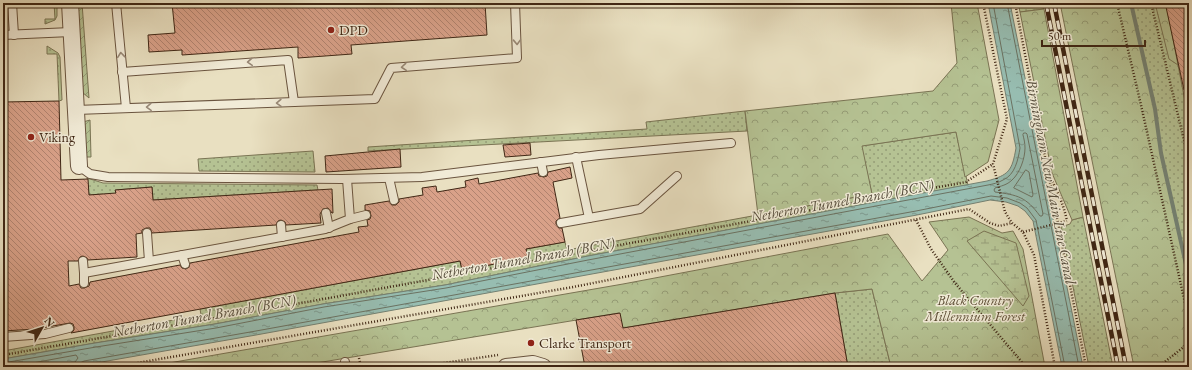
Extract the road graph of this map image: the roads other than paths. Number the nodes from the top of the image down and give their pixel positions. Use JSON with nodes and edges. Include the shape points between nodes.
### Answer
{"nodes":[{"id":1,"x":12,"y":3,"type":"edge"},
{"id":2,"x":70,"y":3,"type":"edge"},
{"id":3,"x":116,"y":3,"type":"edge"},
{"id":4,"x":516,"y":3,"type":"edge"},
{"id":5,"x":71,"y":32,"type":"junction"},
{"id":6,"x":3,"y":35,"type":"edge"},
{"id":7,"x":14,"y":35,"type":"junction"},
{"id":8,"x":122,"y":72,"type":"junction"},
{"id":9,"x":294,"y":102,"type":"junction"},
{"id":10,"x":126,"y":108,"type":"junction"},
{"id":11,"x":76,"y":110,"type":"junction"},
{"id":12,"x":731,"y":143,"type":"dead end"},
{"id":13,"x":576,"y":158,"type":"junction"},
{"id":14,"x":541,"y":162,"type":"junction"},
{"id":15,"x":79,"y":166,"type":"joint"},
{"id":16,"x":543,"y":172,"type":"dead end"},
{"id":17,"x":677,"y":176,"type":"dead end"},
{"id":18,"x":390,"y":178,"type":"junction"},
{"id":19,"x":347,"y":179,"type":"junction"},
{"id":20,"x":394,"y":200,"type":"dead end"},
{"id":21,"x":326,"y":213,"type":"dead end"},
{"id":22,"x":366,"y":216,"type":"dead end"},
{"id":23,"x":350,"y":218,"type":"junction"},
{"id":24,"x":589,"y":218,"type":"junction"},
{"id":25,"x":561,"y":223,"type":"dead end"},
{"id":26,"x":281,"y":225,"type":"dead end"},
{"id":27,"x":329,"y":228,"type":"junction"},
{"id":28,"x":147,"y":233,"type":"dead end"},
{"id":29,"x":282,"y":237,"type":"junction"},
{"id":30,"x":182,"y":255,"type":"junction"},
{"id":31,"x":83,"y":260,"type":"dead end"},
{"id":32,"x":149,"y":261,"type":"junction"},
{"id":33,"x":185,"y":264,"type":"dead end"},
{"id":34,"x":84,"y":273,"type":"junction"},
{"id":35,"x":84,"y":283,"type":"dead end"},
{"id":36,"x":69,"y":328,"type":"dead end"},
{"id":37,"x":3,"y":338,"type":"edge"},
{"id":38,"x":504,"y":360,"type":"edge"},
{"id":39,"x":543,"y":367,"type":"edge"}],
"edges":[{"from":1,"to":7,"type":"lane"},
{"from":2,"to":5,"type":"street"},
{"from":8,"to":3,"type":"lane","one_way":true},
{"from":4,"to":9,"type":"lane","one_way":true,"via":[[517,58],[391,68],[375,99]]},
{"from":5,"to":7,"type":"lane"},
{"from":5,"to":11,"type":"street"},
{"from":6,"to":7,"type":"lane"},
{"from":9,"to":8,"type":"lane","one_way":true,"via":[[288,60]]},
{"from":8,"to":10,"type":"lane"},
{"from":9,"to":10,"type":"lane","one_way":true},
{"from":10,"to":11,"type":"lane"},
{"from":11,"to":15,"type":"street"},
{"from":12,"to":13,"type":"lane"},
{"from":13,"to":14,"type":"lane"},
{"from":13,"to":24,"type":"lane"},
{"from":14,"to":16,"type":"lane"},
{"from":14,"to":18,"type":"lane","via":[[422,177]]},
{"from":15,"to":19,"type":"lane","via":[[90,174],[108,177]]},
{"from":17,"to":24,"type":"lane","via":[[640,209]]},
{"from":18,"to":19,"type":"lane"},
{"from":18,"to":20,"type":"lane"},
{"from":19,"to":23,"type":"lane"},
{"from":21,"to":27,"type":"lane"},
{"from":22,"to":23,"type":"lane"},
{"from":23,"to":27,"type":"lane"},
{"from":24,"to":25,"type":"lane"},
{"from":26,"to":29,"type":"lane"},
{"from":27,"to":29,"type":"lane"},
{"from":28,"to":32,"type":"lane"},
{"from":29,"to":30,"type":"lane"},
{"from":30,"to":32,"type":"lane"},
{"from":30,"to":33,"type":"lane"},
{"from":31,"to":34,"type":"lane"},
{"from":32,"to":34,"type":"lane"},
{"from":34,"to":35,"type":"lane"},
{"from":36,"to":37,"type":"lane","via":[[45,334]]},
{"from":38,"to":39,"type":"street"}]}
